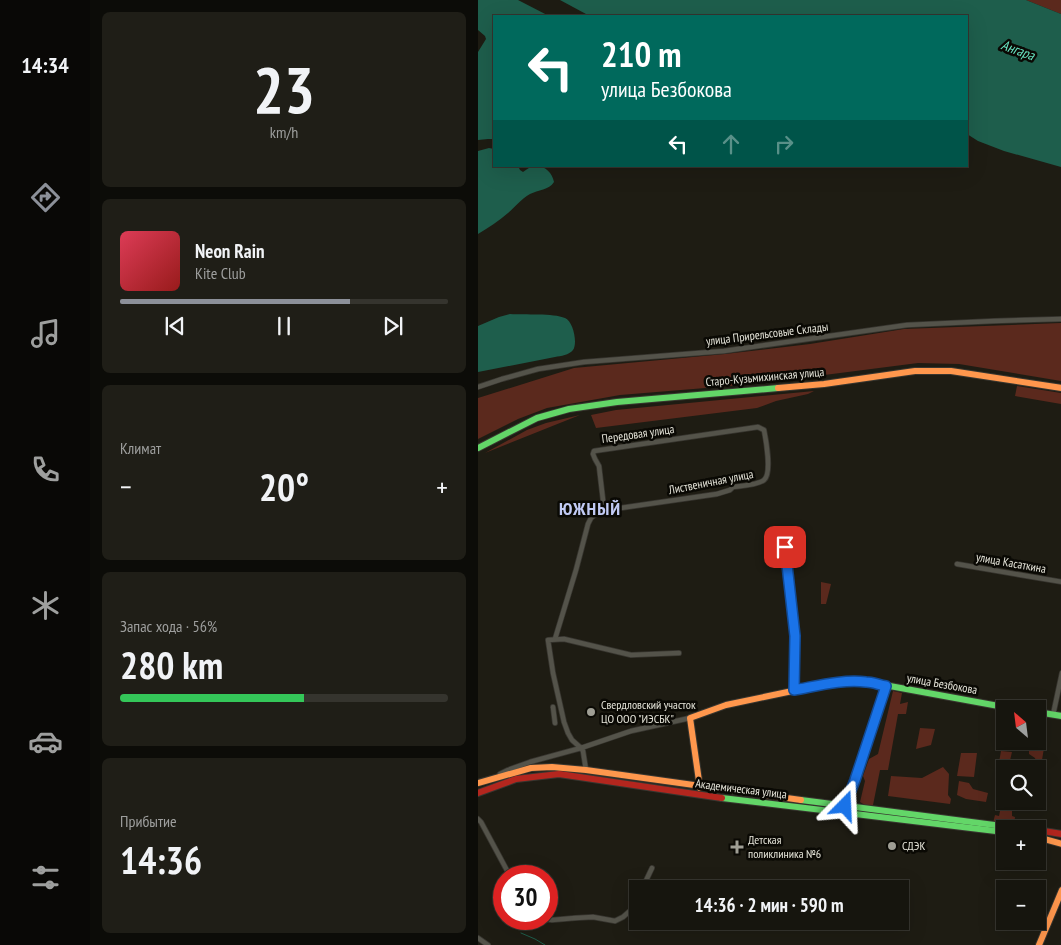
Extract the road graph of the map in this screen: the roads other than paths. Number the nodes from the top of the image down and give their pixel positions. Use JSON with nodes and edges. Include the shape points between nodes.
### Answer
{"nodes":[{"id":1,"x":1062,"y":319,"type":"edge"},
{"id":2,"x":478,"y":387,"type":"edge"},
{"id":3,"x":1062,"y":388,"type":"edge"},
{"id":4,"x":478,"y":448,"type":"edge"},
{"id":5,"x":765,"y":480,"type":"joint"},
{"id":6,"x":600,"y":511,"type":"junction"},
{"id":7,"x":784,"y":541,"type":"dead end"},
{"id":8,"x":957,"y":564,"type":"dead end"},
{"id":9,"x":1062,"y":582,"type":"edge"},
{"id":10,"x":555,"y":639,"type":"junction"},
{"id":11,"x":679,"y":653,"type":"dead end"},
{"id":12,"x":1062,"y":673,"type":"edge"},
{"id":13,"x":867,"y":682,"type":"junction"},
{"id":14,"x":886,"y":686,"type":"junction"},
{"id":15,"x":794,"y":690,"type":"junction"},
{"id":16,"x":883,"y":695,"type":"junction"},
{"id":17,"x":996,"y":706,"type":"edge"},
{"id":18,"x":553,"y":707,"type":"dead end"},
{"id":19,"x":1046,"y":714,"type":"edge"},
{"id":20,"x":1053,"y":715,"type":"junction"},
{"id":21,"x":1062,"y":716,"type":"edge"},
{"id":22,"x":690,"y":718,"type":"junction"},
{"id":23,"x":555,"y":723,"type":"dead end"},
{"id":24,"x":581,"y":748,"type":"junction"},
{"id":25,"x":586,"y":770,"type":"junction"},
{"id":26,"x":697,"y":771,"type":"junction"},
{"id":27,"x":489,"y":780,"type":"junction"},
{"id":28,"x":478,"y":784,"type":"edge"},
{"id":29,"x":690,"y":785,"type":"junction"},
{"id":30,"x":701,"y":786,"type":"junction"},
{"id":31,"x":719,"y":788,"type":"junction"},
{"id":32,"x":478,"y":793,"type":"edge"},
{"id":33,"x":698,"y":795,"type":"junction"},
{"id":34,"x":716,"y":797,"type":"junction"},
{"id":35,"x":845,"y":806,"type":"junction"},
{"id":36,"x":840,"y":813,"type":"junction"},
{"id":37,"x":478,"y":819,"type":"edge"},
{"id":38,"x":996,"y":825,"type":"edge"},
{"id":39,"x":996,"y":831,"type":"edge"},
{"id":40,"x":1046,"y":831,"type":"edge"},
{"id":41,"x":1062,"y":834,"type":"edge"},
{"id":42,"x":1046,"y":838,"type":"edge"},
{"id":43,"x":1062,"y":839,"type":"edge"},
{"id":44,"x":1046,"y":840,"type":"edge"},
{"id":45,"x":1062,"y":844,"type":"edge"},
{"id":46,"x":504,"y":865,"type":"edge"},
{"id":47,"x":652,"y":868,"type":"dead end"},
{"id":48,"x":646,"y":880,"type":"edge"},
{"id":49,"x":1062,"y":890,"type":"edge"},
{"id":50,"x":629,"y":912,"type":"edge"},
{"id":51,"x":558,"y":919,"type":"edge"},
{"id":52,"x":478,"y":938,"type":"edge"},
{"id":53,"x":488,"y":945,"type":"edge"},
{"id":54,"x":1039,"y":945,"type":"edge"}],
"edges":[{"from":1,"to":2,"type":"street","name":"улица Прирельсовые Склады","via":[[906,325],[724,351],[584,362],[538,369]]},
{"from":3,"to":4,"type":"main road","name":"Старо-Кузьмихинская улица","via":[[951,371],[899,373],[824,384],[569,409],[537,418]]},
{"from":5,"to":6,"type":"street","name":"Лиственичная улица","via":[[716,494]]},
{"from":5,"to":6,"type":"street","name":"Передовая улица","via":[[768,473],[766,442],[764,430],[758,427],[594,451],[604,500]]},
{"from":6,"to":10,"type":"street","via":[[588,524]]},
{"from":7,"to":15,"type":"street","via":[[795,636]]},
{"from":8,"to":9,"type":"street","name":"улица Касаткина"},
{"from":10,"to":11,"type":"street","via":[[631,655]]},
{"from":10,"to":24,"type":"street","via":[[548,640],[559,701],[568,733]]},
{"from":12,"to":20,"type":"street"},
{"from":13,"to":14,"type":"main road","name":"улица Безбокова"},
{"from":13,"to":15,"type":"main road","name":"улица Безбокова","via":[[844,682]]},
{"from":13,"to":16,"type":"street"},
{"from":14,"to":16,"type":"street"},
{"from":14,"to":17,"type":"main road","name":"улица Безбокова"},
{"from":15,"to":22,"type":"main road","name":"улица Безбокова","via":[[726,705]]},
{"from":16,"to":35,"type":"street"},
{"from":18,"to":23,"type":"street"},
{"from":19,"to":20,"type":"main road"},
{"from":20,"to":21,"type":"main road"},
{"from":22,"to":24,"type":"street","name":"улица Безбокова","via":[[631,731]]},
{"from":22,"to":26,"type":"main road"},
{"from":24,"to":25,"type":"street"},
{"from":24,"to":27,"type":"street","name":"улица Безбокова","via":[[530,762]]},
{"from":25,"to":27,"type":"main road","via":[[532,768]]},
{"from":25,"to":29,"type":"main road"},
{"from":26,"to":29,"type":"main road"},
{"from":26,"to":30,"type":"main road"},
{"from":27,"to":28,"type":"main road"},
{"from":29,"to":30,"type":"main road"},
{"from":30,"to":31,"type":"main road"},
{"from":30,"to":33,"type":"main road"},
{"from":31,"to":34,"type":"main road"},
{"from":31,"to":35,"type":"main road"},
{"from":32,"to":33,"type":"main road","name":"Академическая улица","via":[[516,779],[559,774]]},
{"from":33,"to":34,"type":"main road","name":"Академическая улица"},
{"from":34,"to":36,"type":"main road","name":"Академическая улица"},
{"from":35,"to":36,"type":"street"},
{"from":35,"to":38,"type":"main road"},
{"from":36,"to":39,"type":"main road","name":"Академическая улица"},
{"from":37,"to":46,"type":"street"},
{"from":40,"to":41,"type":"main road"},
{"from":42,"to":43,"type":"main road"},
{"from":44,"to":45,"type":"main road"},
{"from":47,"to":48,"type":"street"},
{"from":49,"to":54,"type":"main road"},
{"from":50,"to":51,"type":"street","via":[[615,921]]},
{"from":52,"to":53,"type":"street"}]}
